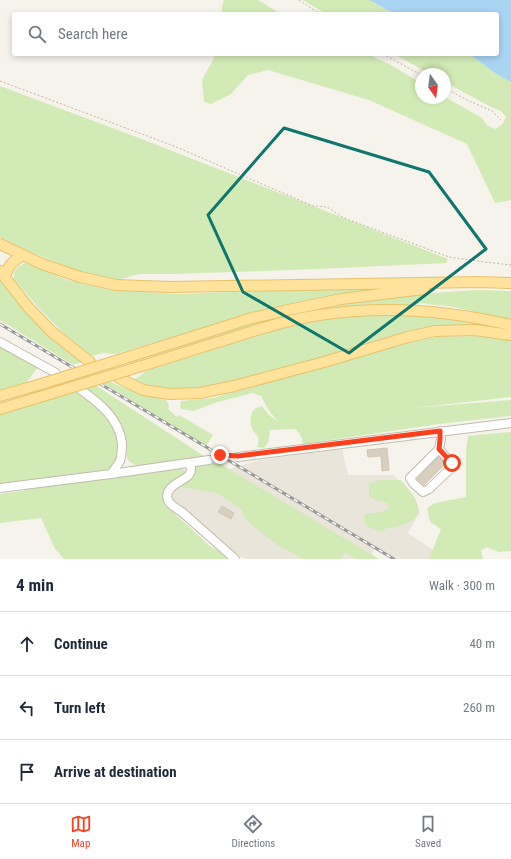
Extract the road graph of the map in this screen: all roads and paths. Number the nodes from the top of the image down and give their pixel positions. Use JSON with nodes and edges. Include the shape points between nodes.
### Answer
{"nodes":[{"id":1,"x":299,"y":0,"type":"edge"},
{"id":2,"x":317,"y":12,"type":"edge"},
{"id":3,"x":387,"y":56,"type":"edge"},
{"id":4,"x":415,"y":72,"type":"edge"},
{"id":5,"x":0,"y":80,"type":"edge"},
{"id":6,"x":451,"y":91,"type":"edge"},
{"id":7,"x":501,"y":120,"type":"dead end"},
{"id":8,"x":0,"y":244,"type":"edge"},
{"id":9,"x":23,"y":255,"type":"junction"},
{"id":10,"x":511,"y":265,"type":"edge"},
{"id":11,"x":3,"y":274,"type":"edge"},
{"id":12,"x":478,"y":282,"type":"junction"},
{"id":13,"x":511,"y":283,"type":"edge"},
{"id":14,"x":511,"y":325,"type":"edge"},
{"id":15,"x":511,"y":335,"type":"edge"},
{"id":16,"x":0,"y":342,"type":"edge"},
{"id":17,"x":90,"y":362,"type":"dead end"},
{"id":18,"x":56,"y":373,"type":"dead end"},
{"id":19,"x":119,"y":378,"type":"dead end"},
{"id":20,"x":80,"y":389,"type":"dead end"},
{"id":21,"x":0,"y":396,"type":"edge"},
{"id":22,"x":0,"y":409,"type":"edge"},
{"id":23,"x":511,"y":423,"type":"edge"},
{"id":24,"x":440,"y":431,"type":"junction"},
{"id":25,"x":439,"y":449,"type":"junction"},
{"id":26,"x":238,"y":456,"type":"joint"},
{"id":27,"x":209,"y":460,"type":"joint"},
{"id":28,"x":190,"y":463,"type":"junction"},
{"id":29,"x":111,"y":474,"type":"junction"},
{"id":30,"x":0,"y":488,"type":"edge"},
{"id":31,"x":235,"y":559,"type":"edge"}],
"edges":[{"from":1,"to":2,"type":"path"},
{"from":3,"to":4,"type":"path"},
{"from":5,"to":10,"type":"path","via":[[174,146],[313,206],[327,207],[344,218],[449,257]]},
{"from":6,"to":7,"type":"path","via":[[492,111]]},
{"from":8,"to":9,"type":"main road"},
{"from":9,"to":11,"type":"main road","via":[[13,261]]},
{"from":9,"to":12,"type":"main road","via":[[80,277],[116,285],[170,287]]},
{"from":11,"to":17,"type":"main road","via":[[28,307],[52,332]]},
{"from":12,"to":13,"type":"main road"},
{"from":12,"to":21,"type":"main road","bridge":true,"via":[[341,299],[252,318]]},
{"from":14,"to":22,"type":"main road","bridge":true,"via":[[421,310],[350,311],[318,316],[280,323]]},
{"from":15,"to":19,"type":"main road","via":[[475,330],[435,331],[200,393],[170,394],[143,390]]},
{"from":16,"to":18,"type":"street"},
{"from":20,"to":29,"type":"street","via":[[97,402],[118,427],[122,450],[120,461]]},
{"from":23,"to":24,"type":"street"},
{"from":24,"to":25,"type":"street"},
{"from":24,"to":26,"type":"street"},
{"from":25,"to":25,"type":"street","via":[[410,478],[423,492],[451,468],[452,463]]},
{"from":26,"to":27,"type":"path","via":[[220,455],[218,460]]},
{"from":27,"to":28,"type":"street"},
{"from":28,"to":29,"type":"street"},
{"from":28,"to":31,"type":"street","via":[[189,474],[168,491],[169,502]]},
{"from":29,"to":30,"type":"street"}]}
